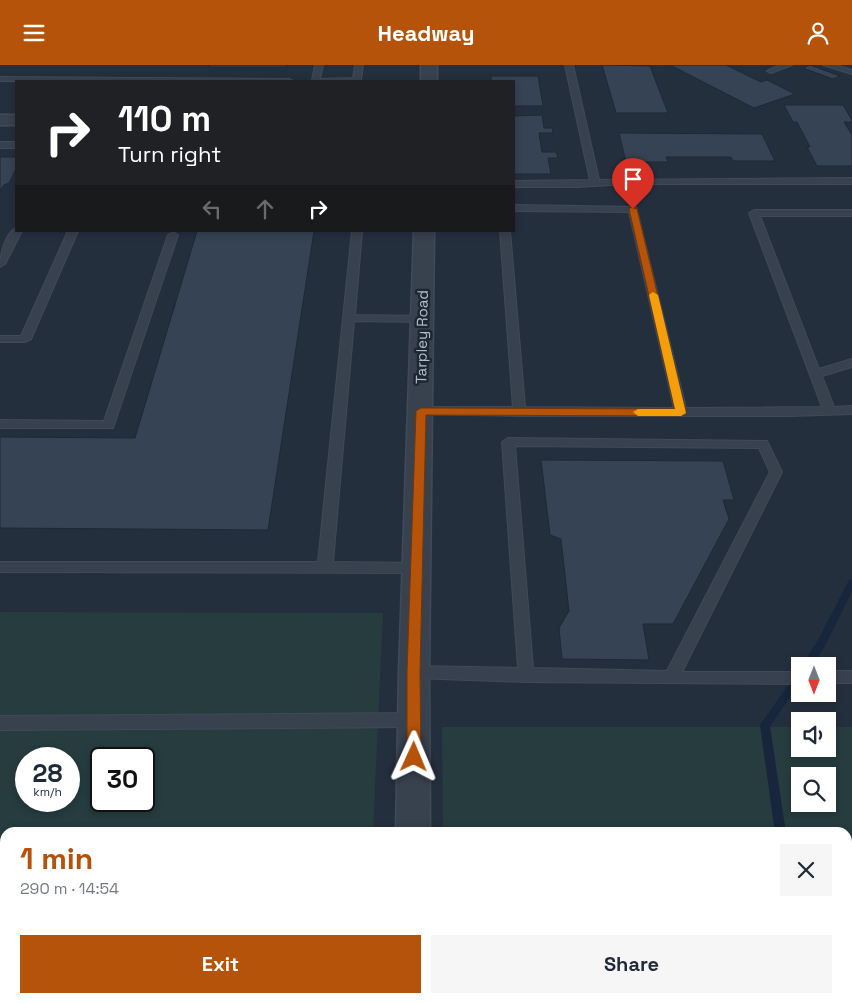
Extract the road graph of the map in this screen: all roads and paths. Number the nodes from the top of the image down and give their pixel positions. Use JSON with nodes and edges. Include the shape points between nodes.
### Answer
{"nodes":[{"id":1,"x":319,"y":65,"type":"edge"},
{"id":2,"x":359,"y":65,"type":"edge"},
{"id":3,"x":429,"y":65,"type":"edge"},
{"id":4,"x":568,"y":65,"type":"edge"},
{"id":5,"x":788,"y":65,"type":"edge"},
{"id":6,"x":827,"y":65,"type":"edge"},
{"id":7,"x":771,"y":71,"type":"dead end"},
{"id":8,"x":852,"y":72,"type":"edge"},
{"id":9,"x":0,"y":79,"type":"edge"},
{"id":10,"x":136,"y":80,"type":"edge"},
{"id":11,"x":316,"y":80,"type":"edge"},
{"id":12,"x":357,"y":80,"type":"edge"},
{"id":13,"x":428,"y":80,"type":"edge"},
{"id":14,"x":0,"y":120,"type":"edge"},
{"id":15,"x":15,"y":120,"type":"edge"},
{"id":16,"x":0,"y":145,"type":"edge"},
{"id":17,"x":15,"y":145,"type":"edge"},
{"id":18,"x":852,"y":181,"type":"edge"},
{"id":19,"x":595,"y":183,"type":"junction"},
{"id":20,"x":515,"y":184,"type":"edge"},
{"id":21,"x":515,"y":208,"type":"edge"},
{"id":22,"x":852,"y":213,"type":"edge"},
{"id":23,"x":16,"y":232,"type":"edge"},
{"id":24,"x":73,"y":232,"type":"edge"},
{"id":25,"x":357,"y":232,"type":"edge"},
{"id":26,"x":424,"y":232,"type":"edge"},
{"id":27,"x":505,"y":232,"type":"edge"},
{"id":28,"x":173,"y":235,"type":"dead end"},
{"id":29,"x":0,"y":264,"type":"edge"},
{"id":30,"x":350,"y":318,"type":"junction"},
{"id":31,"x":422,"y":319,"type":"junction"},
{"id":32,"x":0,"y":339,"type":"edge"},
{"id":33,"x":852,"y":363,"type":"edge"},
{"id":34,"x":815,"y":374,"type":"junction"},
{"id":35,"x":828,"y":410,"type":"junction"},
{"id":36,"x":852,"y":410,"type":"edge"},
{"id":37,"x":421,"y":411,"type":"junction"},
{"id":38,"x":519,"y":412,"type":"junction"},
{"id":39,"x":681,"y":413,"type":"junction"},
{"id":40,"x":0,"y":424,"type":"edge"},
{"id":41,"x":0,"y":567,"type":"edge"},
{"id":42,"x":325,"y":568,"type":"junction"},
{"id":43,"x":416,"y":568,"type":"junction"},
{"id":44,"x":414,"y":672,"type":"junction"},
{"id":45,"x":526,"y":676,"type":"junction"},
{"id":46,"x":791,"y":677,"type":"edge"},
{"id":47,"x":836,"y":677,"type":"edge"},
{"id":48,"x":852,"y":677,"type":"edge"},
{"id":49,"x":671,"y":678,"type":"junction"},
{"id":50,"x":414,"y":720,"type":"junction"},
{"id":51,"x":0,"y":723,"type":"edge"},
{"id":52,"x":412,"y":827,"type":"edge"}],
"edges":[{"from":1,"to":11,"type":"lane"},
{"from":2,"to":12,"type":"lane"},
{"from":3,"to":13,"type":"street"},
{"from":4,"to":19,"type":"lane"},
{"from":5,"to":7,"type":"lane"},
{"from":6,"to":8,"type":"lane"},
{"from":9,"to":10,"type":"lane"},
{"from":14,"to":15,"type":"street"},
{"from":16,"to":17,"type":"lane"},
{"from":18,"to":19,"type":"lane"},
{"from":19,"to":20,"type":"lane"},
{"from":21,"to":39,"type":"lane","via":[[633,209]]},
{"from":22,"to":34,"type":"lane","via":[[754,213]]},
{"from":23,"to":29,"type":"lane"},
{"from":24,"to":32,"type":"lane","via":[[25,339]]},
{"from":25,"to":30,"type":"lane"},
{"from":26,"to":31,"type":"street","name":"Tarpley Road"},
{"from":27,"to":38,"type":"lane"},
{"from":28,"to":40,"type":"lane","via":[[109,425]]},
{"from":30,"to":31,"type":"lane"},
{"from":30,"to":42,"type":"lane"},
{"from":31,"to":37,"type":"street","name":"Tarpley Road"},
{"from":33,"to":34,"type":"lane"},
{"from":34,"to":35,"type":"lane"},
{"from":35,"to":36,"type":"lane"},
{"from":35,"to":39,"type":"lane"},
{"from":37,"to":38,"type":"lane"},
{"from":37,"to":43,"type":"street","name":"Tarpley Road"},
{"from":38,"to":39,"type":"lane"},
{"from":41,"to":42,"type":"lane"},
{"from":42,"to":43,"type":"lane"},
{"from":43,"to":44,"type":"street","name":"Tarpley Road"},
{"from":44,"to":45,"type":"lane"},
{"from":44,"to":50,"type":"street","name":"Tarpley Road"},
{"from":45,"to":49,"type":"lane"},
{"from":45,"to":49,"type":"lane","via":[[508,443],[763,445],[776,472]]},
{"from":46,"to":49,"type":"lane"},
{"from":47,"to":48,"type":"lane"},
{"from":50,"to":51,"type":"lane"},
{"from":50,"to":52,"type":"street","name":"Tarpley Road"}]}
